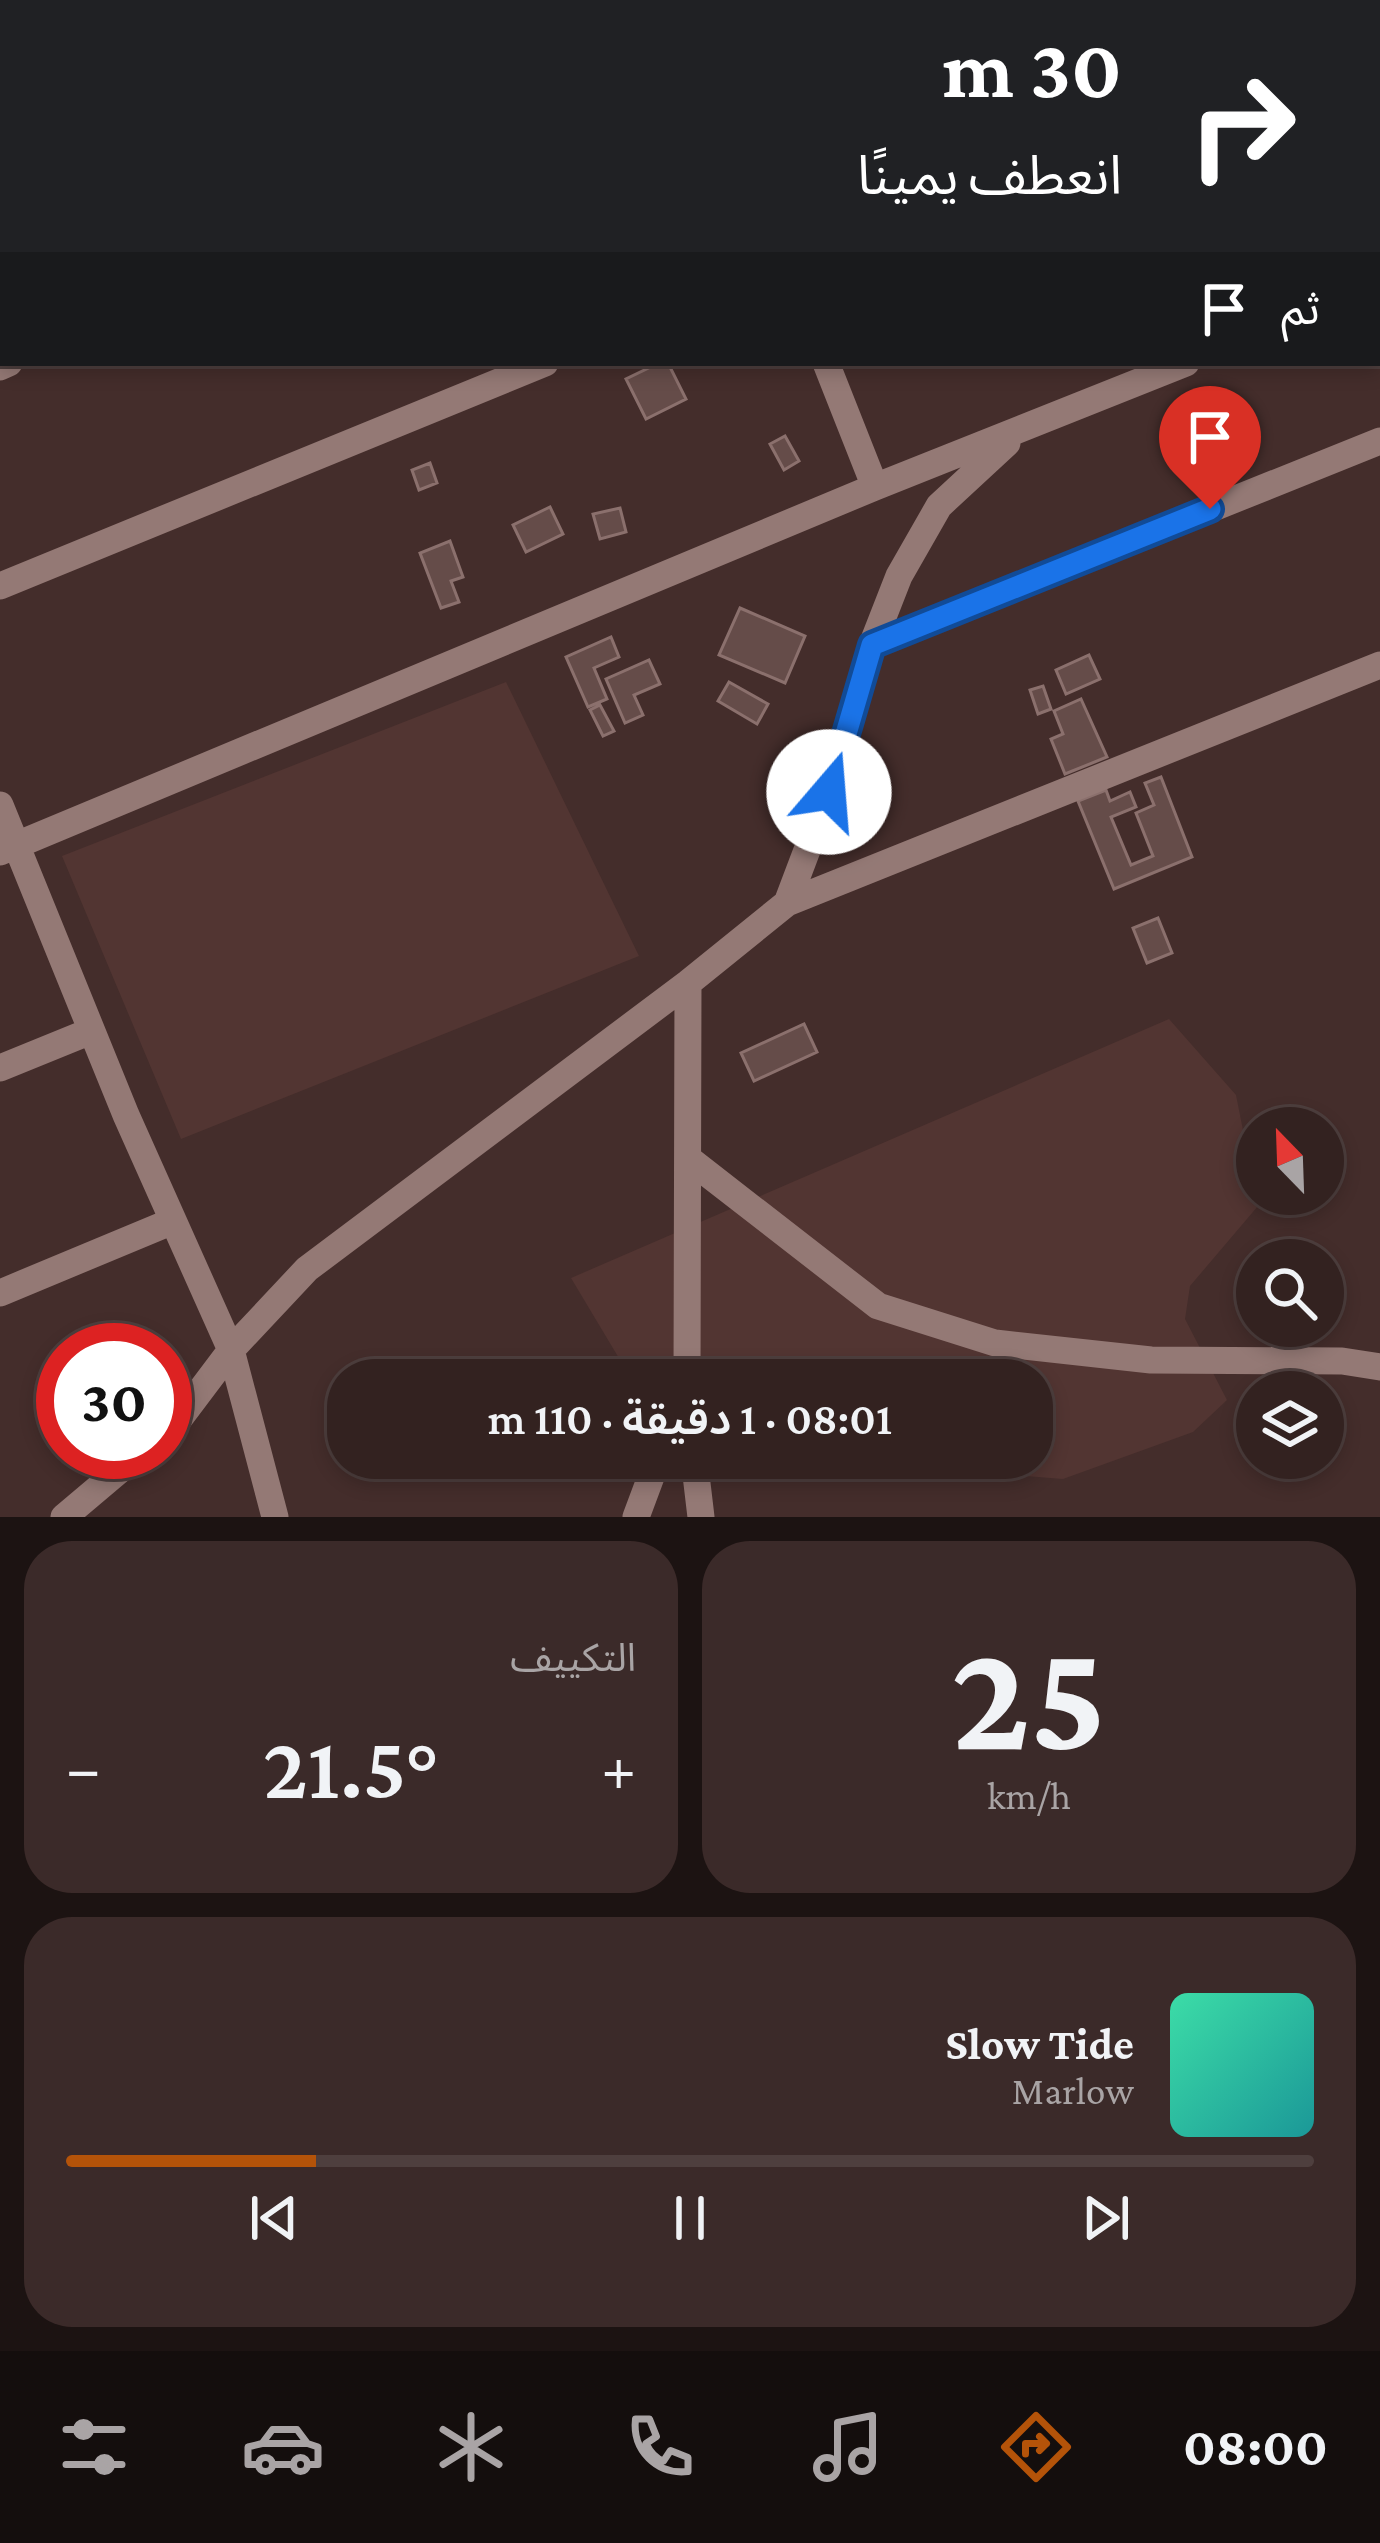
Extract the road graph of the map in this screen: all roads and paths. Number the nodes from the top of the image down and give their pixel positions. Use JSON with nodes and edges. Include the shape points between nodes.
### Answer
{"nodes":[{"id":1,"x":538,"y":366,"type":"edge"},
{"id":2,"x":827,"y":366,"type":"edge"},
{"id":3,"x":1179,"y":366,"type":"edge"},
{"id":4,"x":1018,"y":431,"type":"junction"},
{"id":5,"x":1380,"y":441,"type":"edge"},
{"id":6,"x":875,"y":487,"type":"junction"},
{"id":7,"x":0,"y":586,"type":"edge"},
{"id":8,"x":872,"y":645,"type":"junction"},
{"id":9,"x":1380,"y":665,"type":"edge"},
{"id":10,"x":0,"y":805,"type":"edge"},
{"id":11,"x":9,"y":849,"type":"edge"},
{"id":12,"x":787,"y":903,"type":"junction"},
{"id":13,"x":688,"y":983,"type":"junction"},
{"id":14,"x":91,"y":1031,"type":"junction"},
{"id":15,"x":0,"y":1068,"type":"edge"},
{"id":16,"x":690,"y":1160,"type":"junction"},
{"id":17,"x":173,"y":1221,"type":"junction"},
{"id":18,"x":0,"y":1293,"type":"edge"},
{"id":19,"x":231,"y":1350,"type":"junction"},
{"id":20,"x":686,"y":1359,"type":"edge"},
{"id":21,"x":1380,"y":1367,"type":"edge"},
{"id":22,"x":192,"y":1398,"type":"edge"},
{"id":23,"x":109,"y":1479,"type":"edge"},
{"id":24,"x":650,"y":1479,"type":"edge"},
{"id":25,"x":696,"y":1479,"type":"edge"},
{"id":26,"x":64,"y":1517,"type":"edge"},
{"id":27,"x":275,"y":1517,"type":"edge"},
{"id":28,"x":636,"y":1517,"type":"edge"},
{"id":29,"x":701,"y":1517,"type":"edge"}],
"edges":[{"from":1,"to":7,"type":"street"},
{"from":2,"to":6,"type":"street"},
{"from":3,"to":4,"type":"street"},
{"from":4,"to":6,"type":"street"},
{"from":4,"to":8,"type":"street","via":[[939,506],[898,576]]},
{"from":5,"to":8,"type":"street"},
{"from":6,"to":11,"type":"street"},
{"from":8,"to":12,"type":"street"},
{"from":9,"to":12,"type":"street"},
{"from":10,"to":11,"type":"street"},
{"from":11,"to":14,"type":"street"},
{"from":12,"to":13,"type":"street"},
{"from":13,"to":16,"type":"street"},
{"from":13,"to":19,"type":"street","via":[[307,1269]]},
{"from":14,"to":15,"type":"street"},
{"from":14,"to":17,"type":"street"},
{"from":16,"to":20,"type":"street"},
{"from":16,"to":21,"type":"street","via":[[878,1306],[995,1343],[1150,1360]]},
{"from":17,"to":18,"type":"street"},
{"from":17,"to":19,"type":"street"},
{"from":19,"to":22,"type":"street"},
{"from":19,"to":27,"type":"street"},
{"from":23,"to":26,"type":"street"},
{"from":24,"to":28,"type":"street"},
{"from":25,"to":29,"type":"street"}]}
